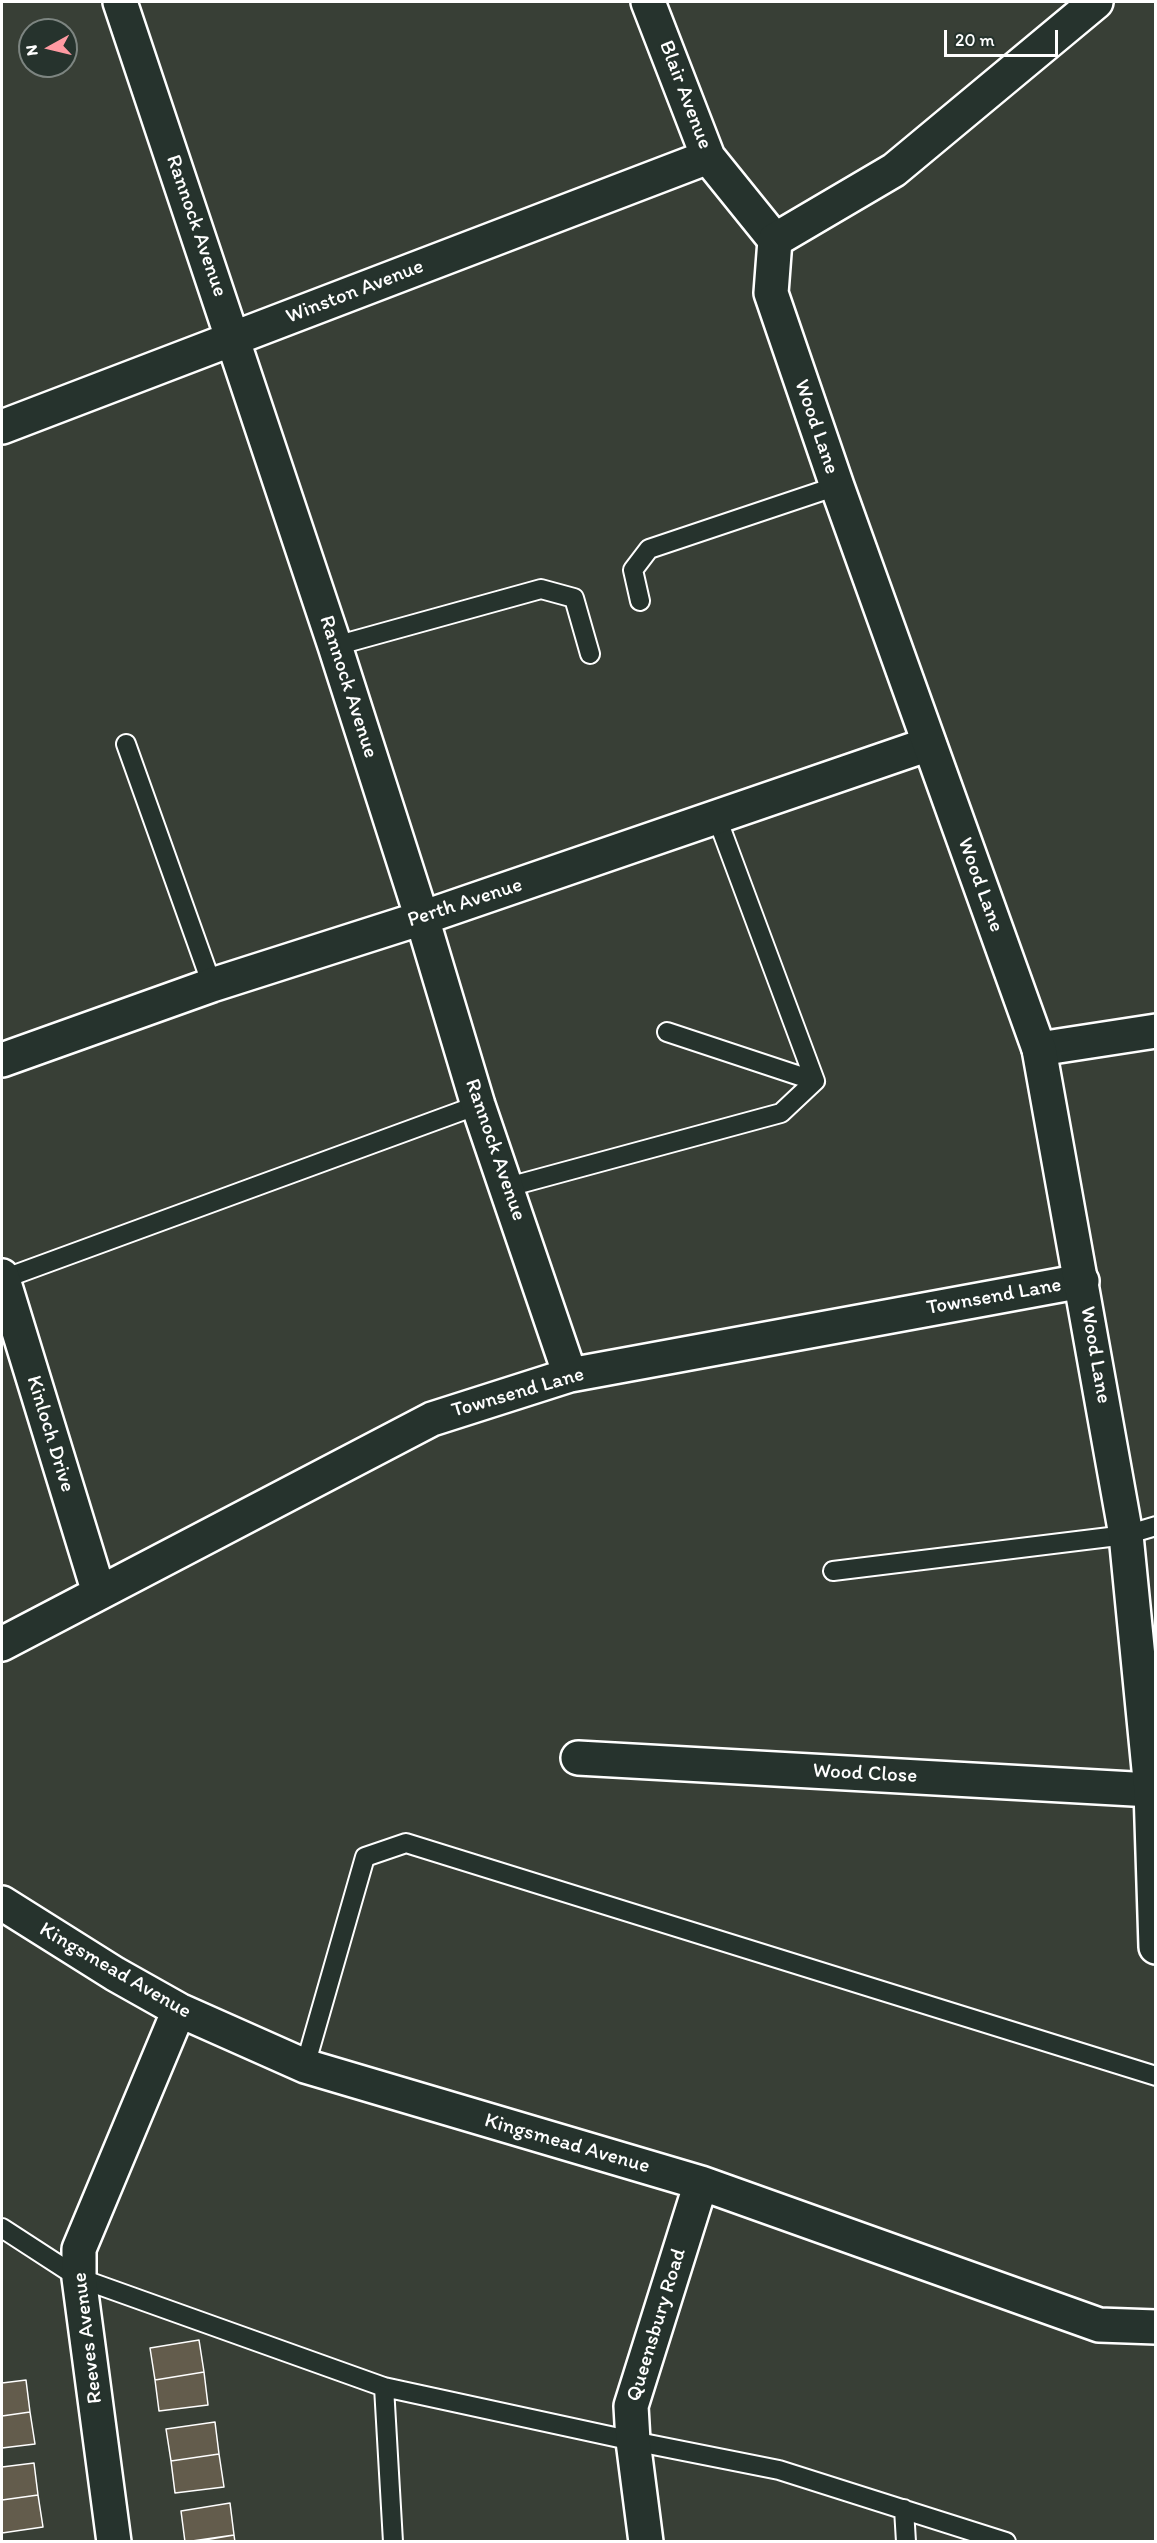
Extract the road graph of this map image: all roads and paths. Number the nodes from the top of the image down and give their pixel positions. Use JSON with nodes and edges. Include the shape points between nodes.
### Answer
{"nodes":[{"id":1,"x":120,"y":2,"type":"edge"},
{"id":2,"x":648,"y":2,"type":"edge"},
{"id":3,"x":1096,"y":2,"type":"edge"},
{"id":4,"x":708,"y":157,"type":"junction"},
{"id":5,"x":775,"y":240,"type":"junction"},
{"id":6,"x":234,"y":338,"type":"junction"},
{"id":7,"x":2,"y":427,"type":"edge"},
{"id":8,"x":837,"y":486,"type":"junction"},
{"id":9,"x":639,"y":601,"type":"dead end"},
{"id":10,"x":335,"y":646,"type":"junction"},
{"id":11,"x":590,"y":654,"type":"dead end"},
{"id":12,"x":126,"y":744,"type":"dead end"},
{"id":13,"x":929,"y":744,"type":"junction"},
{"id":14,"x":717,"y":818,"type":"junction"},
{"id":15,"x":422,"y":918,"type":"junction"},
{"id":16,"x":212,"y":985,"type":"junction"},
{"id":17,"x":1155,"y":1031,"type":"edge"},
{"id":18,"x":667,"y":1032,"type":"dead end"},
{"id":19,"x":1040,"y":1049,"type":"junction"},
{"id":20,"x":2,"y":1060,"type":"edge"},
{"id":21,"x":814,"y":1081,"type":"junction"},
{"id":22,"x":478,"y":1105,"type":"junction"},
{"id":23,"x":508,"y":1187,"type":"junction"},
{"id":24,"x":2,"y":1277,"type":"edge"},
{"id":25,"x":1082,"y":1281,"type":"junction"},
{"id":26,"x":570,"y":1375,"type":"junction"},
{"id":27,"x":1141,"y":1530,"type":"edge"},
{"id":28,"x":833,"y":1571,"type":"dead end"},
{"id":29,"x":99,"y":1593,"type":"junction"},
{"id":30,"x":2,"y":1644,"type":"edge"},
{"id":31,"x":1146,"y":1659,"type":"edge"},
{"id":32,"x":579,"y":1758,"type":"dead end"},
{"id":33,"x":1151,"y":1790,"type":"junction"},
{"id":34,"x":2,"y":1903,"type":"edge"},
{"id":35,"x":1155,"y":1947,"type":"edge"},
{"id":36,"x":179,"y":2010,"type":"junction"},
{"id":37,"x":305,"y":2066,"type":"junction"},
{"id":38,"x":1155,"y":2076,"type":"edge"},
{"id":39,"x":701,"y":2183,"type":"junction"},
{"id":40,"x":2,"y":2228,"type":"edge"},
{"id":41,"x":79,"y":2278,"type":"junction"},
{"id":42,"x":1155,"y":2327,"type":"edge"},
{"id":43,"x":384,"y":2387,"type":"junction"},
{"id":44,"x":633,"y":2441,"type":"junction"},
{"id":45,"x":904,"y":2509,"type":"junction"},
{"id":46,"x":114,"y":2541,"type":"edge"},
{"id":47,"x":393,"y":2541,"type":"edge"},
{"id":48,"x":646,"y":2541,"type":"edge"},
{"id":49,"x":906,"y":2541,"type":"edge"},
{"id":50,"x":1006,"y":2541,"type":"edge"}],
"edges":[{"from":1,"to":6,"type":"street","name":"Rannock Avenue"},
{"from":2,"to":4,"type":"street","name":"Blair Avenue"},
{"from":3,"to":5,"type":"street","via":[[894,170]]},
{"from":4,"to":5,"type":"street","name":"Blair Avenue"},
{"from":4,"to":6,"type":"street","name":"Winston Avenue"},
{"from":5,"to":8,"type":"street","name":"Wood Lane","via":[[771,293]]},
{"from":6,"to":7,"type":"street","name":"Winston Avenue"},
{"from":6,"to":10,"type":"street","name":"Rannock Avenue"},
{"from":8,"to":9,"type":"lane","via":[[650,549],[633,570]]},
{"from":8,"to":13,"type":"street","name":"Wood Lane"},
{"from":10,"to":11,"type":"lane","via":[[541,589],[574,598]]},
{"from":10,"to":15,"type":"street","name":"Rannock Avenue"},
{"from":12,"to":16,"type":"lane"},
{"from":13,"to":14,"type":"street","name":"Perth Avenue"},
{"from":13,"to":19,"type":"street","name":"Wood Lane"},
{"from":14,"to":15,"type":"street","name":"Perth Avenue"},
{"from":14,"to":21,"type":"lane"},
{"from":15,"to":16,"type":"street","name":"Perth Avenue"},
{"from":15,"to":22,"type":"street","name":"Rannock Avenue"},
{"from":16,"to":20,"type":"street","name":"Perth Avenue"},
{"from":17,"to":19,"type":"street"},
{"from":18,"to":21,"type":"lane"},
{"from":19,"to":25,"type":"street","name":"Wood Lane"},
{"from":21,"to":23,"type":"lane","via":[[781,1113]]},
{"from":22,"to":23,"type":"street","name":"Rannock Avenue"},
{"from":22,"to":24,"type":"lane"},
{"from":23,"to":26,"type":"street","name":"Rannock Avenue"},
{"from":24,"to":29,"type":"street","name":"Kinloch Drive"},
{"from":25,"to":26,"type":"street","name":"Townsend Lane"},
{"from":25,"to":27,"type":"street","name":"Wood Lane"},
{"from":26,"to":29,"type":"street","name":"Townsend Lane","via":[[432,1419]]},
{"from":27,"to":28,"type":"lane"},
{"from":27,"to":31,"type":"street","name":"Wood Lane"},
{"from":29,"to":30,"type":"street","name":"Townsend Lane"},
{"from":31,"to":33,"type":"street","name":"Wood Lane"},
{"from":32,"to":33,"type":"street","name":"Wood Close"},
{"from":33,"to":35,"type":"street","name":"Wood Lane"},
{"from":34,"to":36,"type":"street","name":"Kingsmead Avenue"},
{"from":36,"to":37,"type":"street","name":"Kingsmead Avenue"},
{"from":36,"to":41,"type":"street","name":"Reeves Avenue","via":[[79,2249]]},
{"from":37,"to":38,"type":"lane","via":[[365,1857],[406,1843]]},
{"from":37,"to":39,"type":"street","name":"Kingsmead Avenue"},
{"from":39,"to":42,"type":"street","name":"Kingsmead Avenue","via":[[1099,2325]]},
{"from":39,"to":44,"type":"street","name":"Queensbury Road","via":[[631,2406]]},
{"from":40,"to":41,"type":"lane"},
{"from":41,"to":43,"type":"lane"},
{"from":41,"to":46,"type":"street","name":"Reeves Avenue"},
{"from":43,"to":44,"type":"lane"},
{"from":43,"to":47,"type":"lane"},
{"from":44,"to":45,"type":"lane","via":[[779,2470]]},
{"from":44,"to":48,"type":"street","name":"Queensbury Road"},
{"from":45,"to":49,"type":"lane"},
{"from":45,"to":50,"type":"lane"}]}
